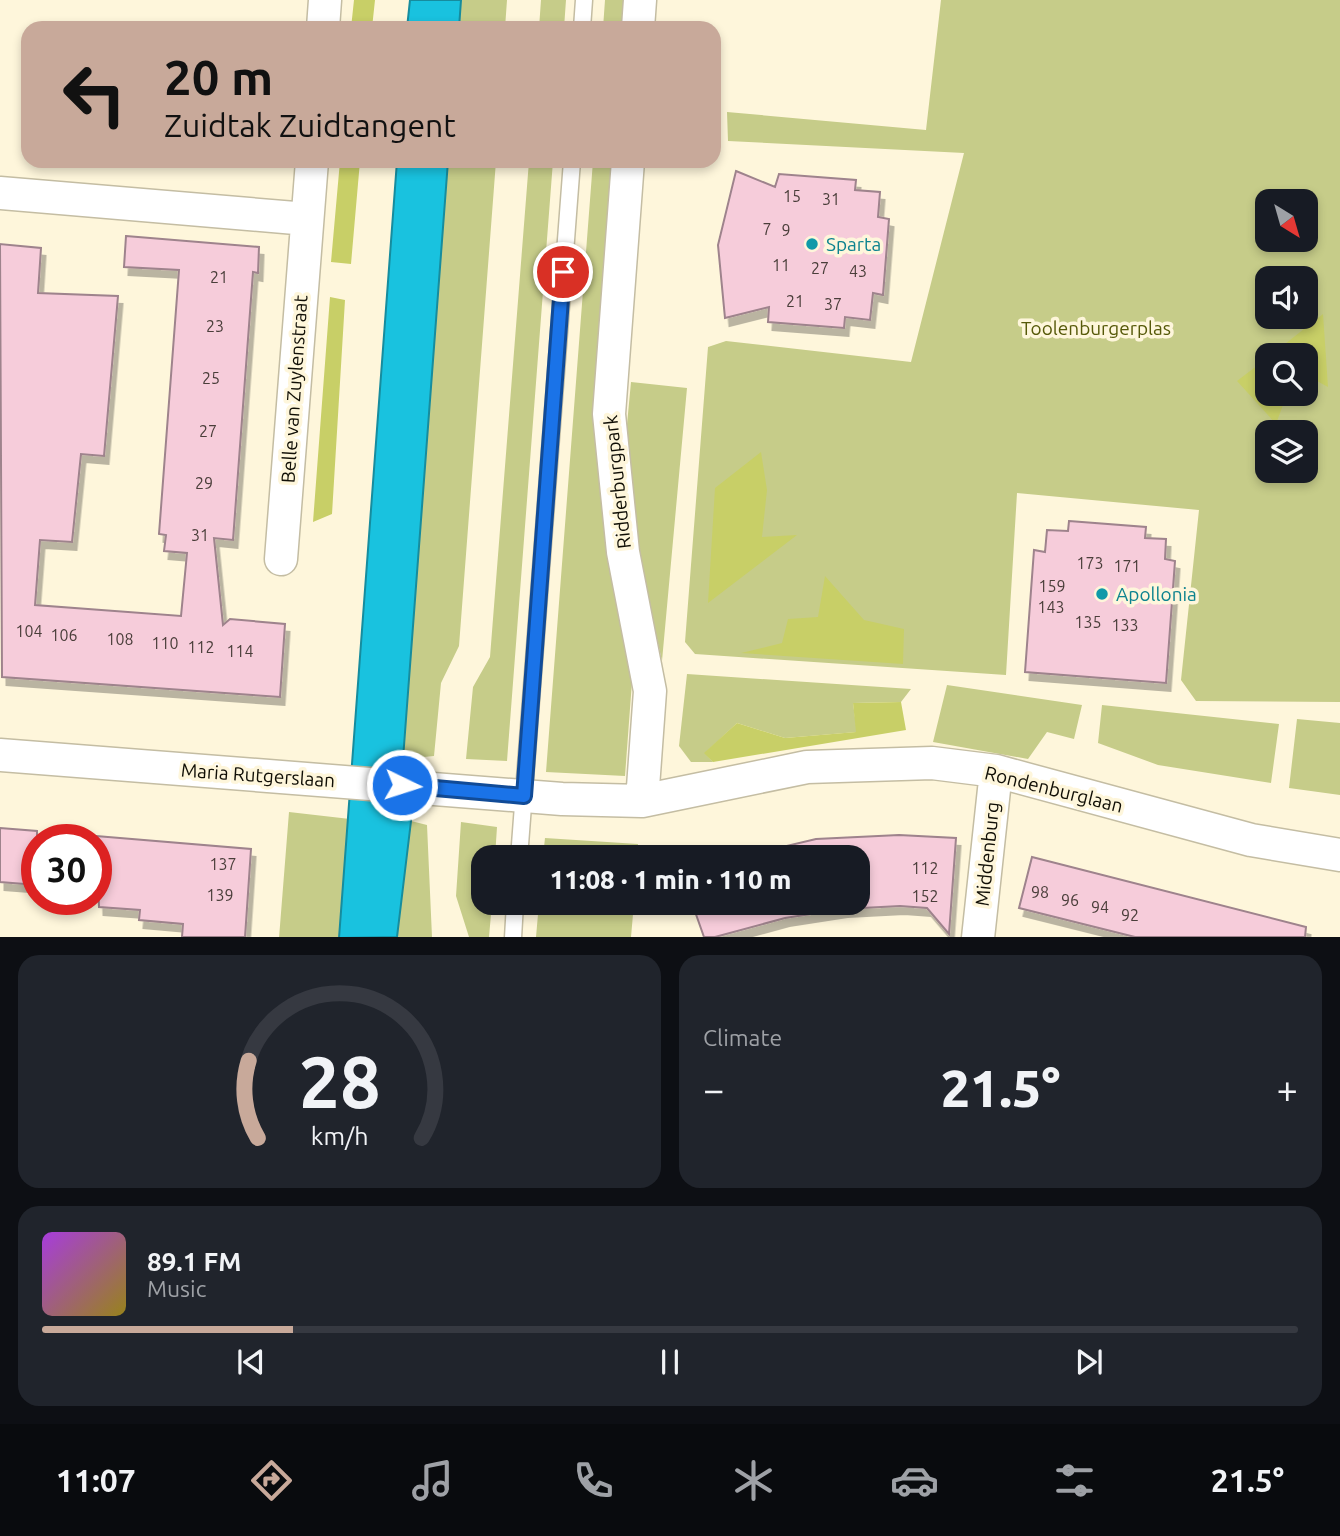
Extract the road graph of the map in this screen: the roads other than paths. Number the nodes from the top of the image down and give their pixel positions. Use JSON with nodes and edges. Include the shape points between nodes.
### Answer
{"nodes":[{"id":1,"x":325,"y":0,"type":"edge"},
{"id":2,"x":584,"y":0,"type":"edge"},
{"id":3,"x":640,"y":0,"type":"edge"},
{"id":4,"x":324,"y":21,"type":"edge"},
{"id":5,"x":582,"y":21,"type":"edge"},
{"id":6,"x":638,"y":21,"type":"edge"},
{"id":7,"x":311,"y":168,"type":"edge"},
{"id":8,"x":571,"y":168,"type":"edge"},
{"id":9,"x":627,"y":168,"type":"edge"},
{"id":10,"x":0,"y":193,"type":"edge"},
{"id":11,"x":307,"y":219,"type":"junction"},
{"id":12,"x":281,"y":559,"type":"dead end"},
{"id":13,"x":0,"y":755,"type":"edge"},
{"id":14,"x":996,"y":771,"type":"junction"},
{"id":15,"x":524,"y":796,"type":"junction"},
{"id":16,"x":642,"y":801,"type":"junction"},
{"id":17,"x":520,"y":845,"type":"edge"},
{"id":18,"x":1340,"y":855,"type":"edge"},
{"id":19,"x":514,"y":915,"type":"edge"},
{"id":20,"x":513,"y":937,"type":"edge"},
{"id":21,"x":978,"y":937,"type":"edge"}],
"edges":[{"from":1,"to":4,"type":"street"},
{"from":2,"to":5,"type":"lane"},
{"from":3,"to":6,"type":"street"},
{"from":7,"to":11,"type":"street","name":"Belle van Zuylenstraat"},
{"from":8,"to":15,"type":"lane"},
{"from":9,"to":16,"type":"street","name":"Ridderburgpark","via":[[609,414],[623,552],[650,691]]},
{"from":10,"to":11,"type":"street"},
{"from":11,"to":12,"type":"street","name":"Belle van Zuylenstraat"},
{"from":13,"to":15,"type":"street","name":"Maria Rutgerslaan"},
{"from":14,"to":16,"type":"street","name":"Rondenburglaan","via":[[932,763],[807,767]]},
{"from":14,"to":18,"type":"street","name":"Rondenburglaan","via":[[1251,840]]},
{"from":14,"to":21,"type":"street","name":"Middenburg"},
{"from":15,"to":16,"type":"street","name":"Maria Rutgerslaan"},
{"from":15,"to":17,"type":"lane"},
{"from":19,"to":20,"type":"lane"}]}
